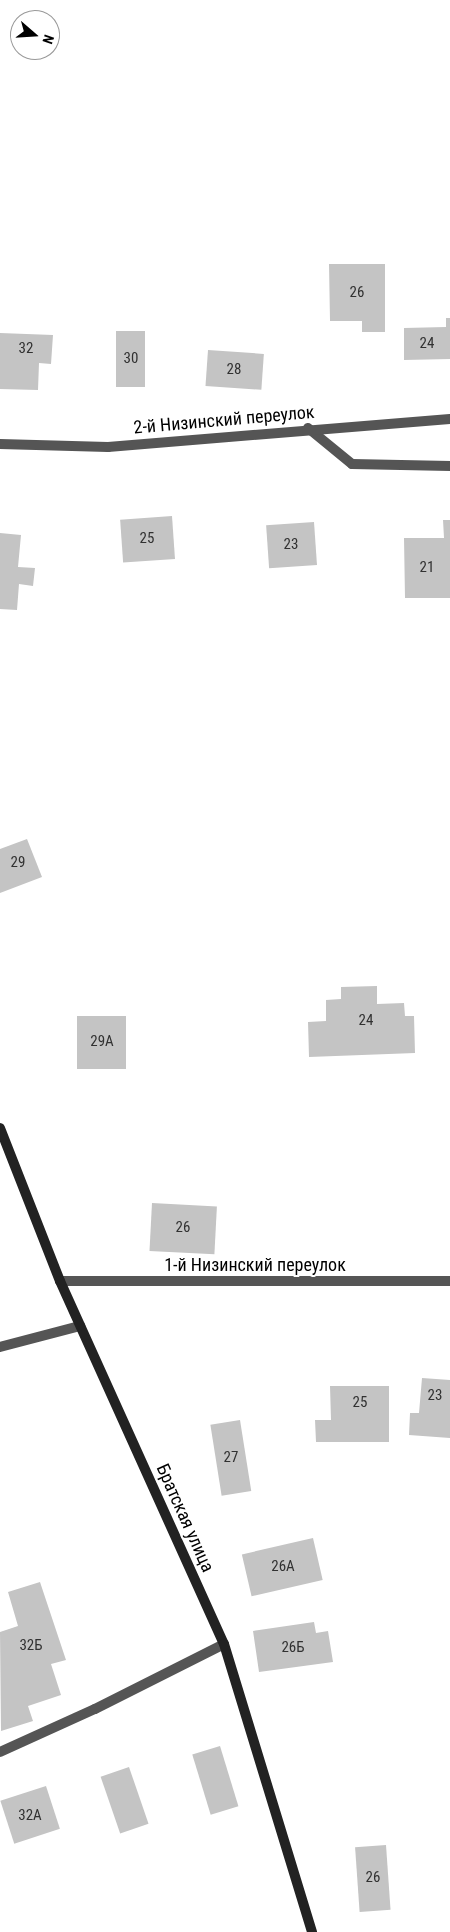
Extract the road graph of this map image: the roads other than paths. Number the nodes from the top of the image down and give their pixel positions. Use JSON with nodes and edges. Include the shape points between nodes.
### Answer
{"nodes":[{"id":1,"x":450,"y":419,"type":"edge"},
{"id":2,"x":308,"y":428,"type":"junction"},
{"id":3,"x":0,"y":444,"type":"edge"},
{"id":4,"x":450,"y":466,"type":"edge"},
{"id":5,"x":0,"y":1128,"type":"edge"},
{"id":6,"x":60,"y":1281,"type":"junction"},
{"id":7,"x":450,"y":1281,"type":"edge"},
{"id":8,"x":80,"y":1326,"type":"junction"},
{"id":9,"x":0,"y":1347,"type":"edge"},
{"id":10,"x":224,"y":1644,"type":"junction"},
{"id":11,"x":0,"y":1752,"type":"edge"},
{"id":12,"x":312,"y":1932,"type":"edge"}],
"edges":[{"from":1,"to":2,"type":"street","name":"2-й Низинский переулок"},
{"from":2,"to":3,"type":"street","name":"2-й Низинский переулок","via":[[108,447]]},
{"from":2,"to":4,"type":"street","via":[[352,464]]},
{"from":5,"to":6,"type":"street","name":"Братская улица"},
{"from":6,"to":7,"type":"street","name":"1-й Низинский переулок"},
{"from":6,"to":8,"type":"street","name":"Братская улица"},
{"from":8,"to":9,"type":"street"},
{"from":8,"to":10,"type":"street","name":"Братская улица"},
{"from":10,"to":11,"type":"street","via":[[96,1709]]},
{"from":10,"to":12,"type":"street","name":"Братская улица"}]}
